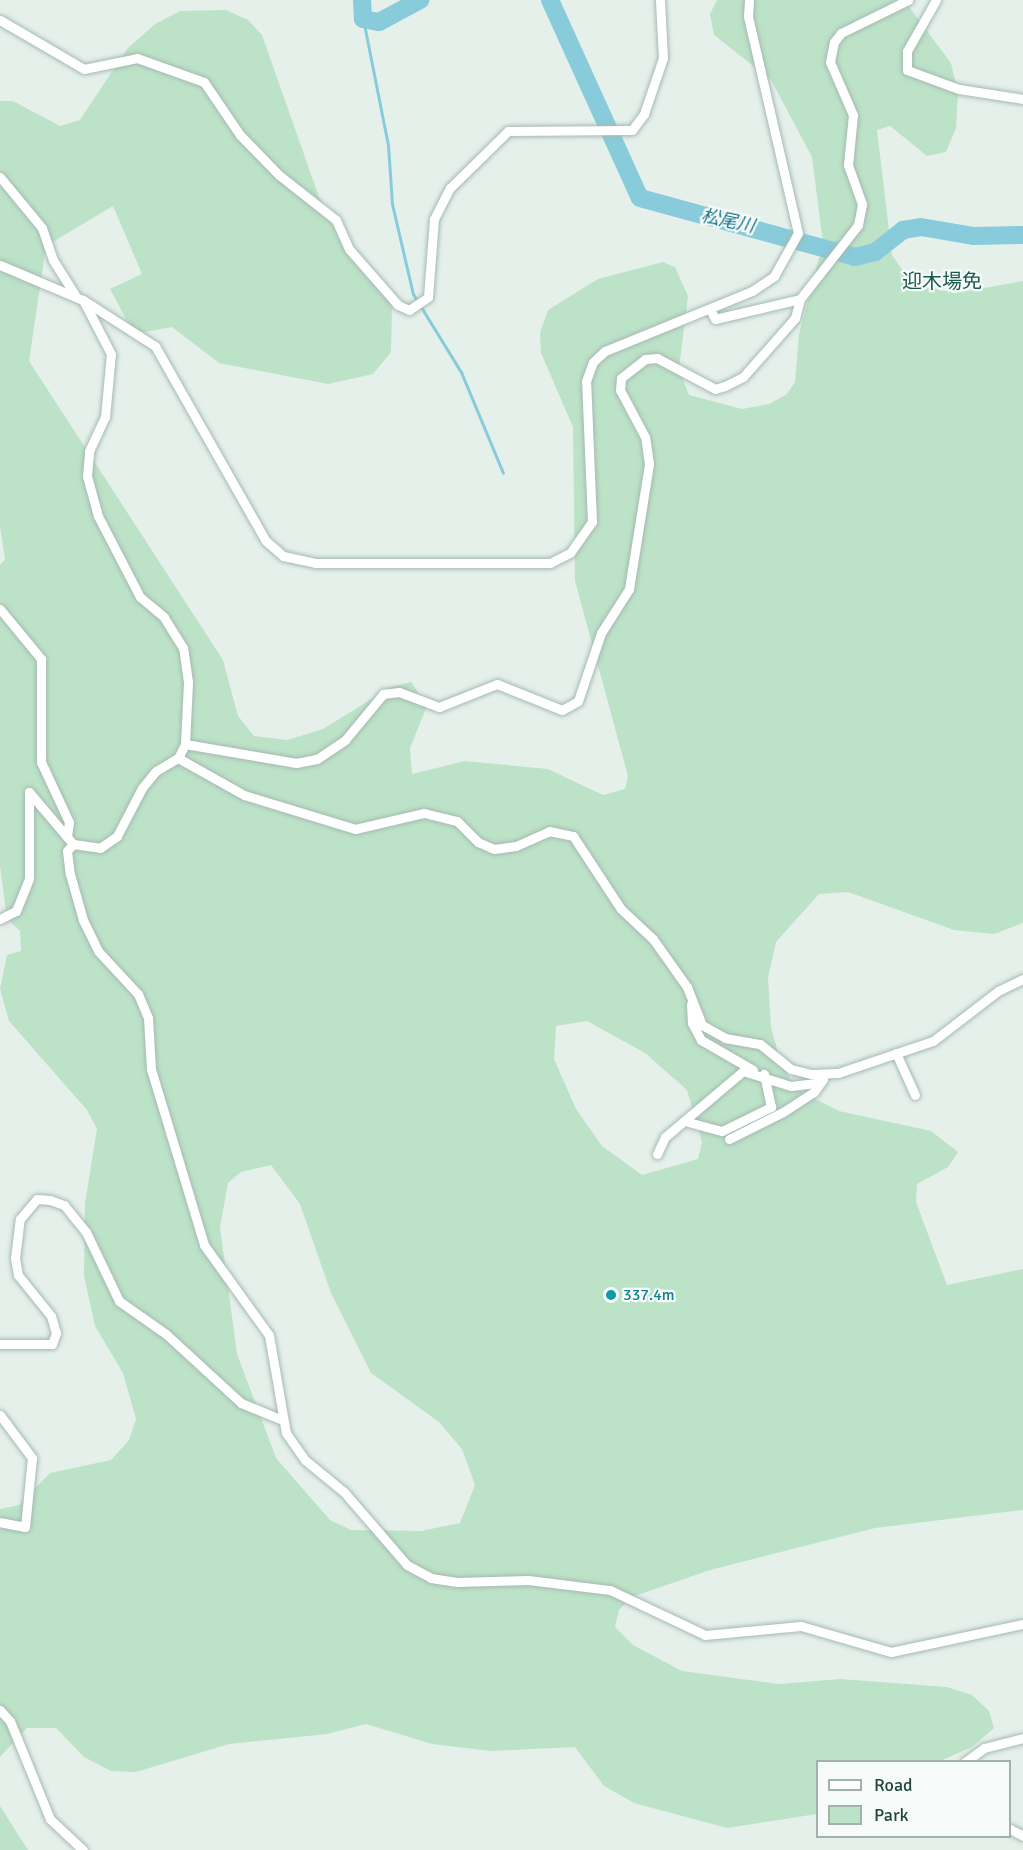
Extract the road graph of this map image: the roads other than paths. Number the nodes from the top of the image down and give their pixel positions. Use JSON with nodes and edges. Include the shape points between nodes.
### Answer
{"nodes":[{"id":1,"x":660,"y":0,"type":"edge"},
{"id":2,"x":749,"y":0,"type":"edge"},
{"id":3,"x":909,"y":0,"type":"edge"},
{"id":4,"x":936,"y":0,"type":"edge"},
{"id":5,"x":0,"y":20,"type":"edge"},
{"id":6,"x":1023,"y":99,"type":"edge"},
{"id":7,"x":0,"y":177,"type":"edge"},
{"id":8,"x":0,"y":265,"type":"edge"},
{"id":9,"x":79,"y":298,"type":"junction"},
{"id":10,"x":800,"y":299,"type":"junction"},
{"id":11,"x":710,"y":309,"type":"junction"},
{"id":12,"x":0,"y":609,"type":"edge"},
{"id":13,"x":185,"y":744,"type":"junction"},
{"id":14,"x":178,"y":758,"type":"junction"},
{"id":15,"x":70,"y":840,"type":"junction"},
{"id":16,"x":0,"y":919,"type":"edge"},
{"id":17,"x":1023,"y":979,"type":"edge"},
{"id":18,"x":691,"y":999,"type":"junction"},
{"id":19,"x":896,"y":1053,"type":"junction"},
{"id":20,"x":753,"y":1070,"type":"junction"},
{"id":21,"x":764,"y":1074,"type":"junction"},
{"id":22,"x":822,"y":1074,"type":"junction"},
{"id":23,"x":915,"y":1095,"type":"dead end"},
{"id":24,"x":688,"y":1122,"type":"junction"},
{"id":25,"x":729,"y":1139,"type":"dead end"},
{"id":26,"x":657,"y":1154,"type":"dead end"},
{"id":27,"x":0,"y":1344,"type":"edge"},
{"id":28,"x":0,"y":1414,"type":"edge"},
{"id":29,"x":280,"y":1419,"type":"junction"},
{"id":30,"x":0,"y":1522,"type":"edge"},
{"id":31,"x":1023,"y":1624,"type":"edge"},
{"id":32,"x":0,"y":1710,"type":"edge"},
{"id":33,"x":1023,"y":1738,"type":"edge"},
{"id":34,"x":966,"y":1760,"type":"edge"},
{"id":35,"x":82,"y":1850,"type":"edge"}],
"edges":[{"from":1,"to":5,"type":"street","via":[[663,58],[644,114],[632,130],[508,131],[450,188],[434,219],[428,297],[409,310],[398,304],[350,249],[336,220],[279,175],[240,135],[204,82],[137,58],[84,69]]},
{"from":2,"to":11,"type":"street","via":[[748,16],[798,233],[774,276]]},
{"from":3,"to":10,"type":"street","via":[[841,33],[834,42],[830,62],[853,115],[848,165],[862,204],[858,225]]},
{"from":4,"to":6,"type":"street","via":[[907,51],[907,70],[958,89]]},
{"from":7,"to":9,"type":"street","via":[[42,228],[53,260]]},
{"from":8,"to":9,"type":"street"},
{"from":9,"to":11,"type":"street","via":[[159,350],[266,541],[283,556],[315,563],[550,563],[570,553],[592,522],[586,381],[593,362],[605,351]]},
{"from":9,"to":13,"type":"street","via":[[111,354],[105,417],[89,451],[87,476],[98,516],[140,597],[165,617],[183,648],[189,682]]},
{"from":10,"to":11,"type":"street","via":[[715,319]]},
{"from":10,"to":13,"type":"street","via":[[795,318],[743,378],[725,386],[715,389],[657,358],[645,359],[621,378],[620,390],[645,437],[649,464],[629,589],[601,633],[578,701],[562,710],[497,684],[439,707],[399,692],[383,694],[345,740],[317,759],[296,763]]},
{"from":12,"to":15,"type":"street","via":[[41,659],[45,684],[41,762],[69,822]]},
{"from":13,"to":14,"type":"street"},
{"from":14,"to":15,"type":"street","via":[[156,771],[142,788],[117,836],[99,848]]},
{"from":14,"to":18,"type":"street","via":[[244,795],[355,830],[424,813],[457,821],[478,842],[494,849],[516,846],[549,831],[573,836],[621,909],[653,939]]},
{"from":15,"to":16,"type":"street","via":[[29,792],[29,878],[16,911]]},
{"from":15,"to":29,"type":"street","via":[[70,874],[83,920],[98,951],[138,994],[148,1018],[151,1070],[204,1245],[269,1335],[278,1363]]},
{"from":17,"to":19,"type":"street","via":[[998,991],[933,1041]]},
{"from":18,"to":20,"type":"street","via":[[692,1023],[701,1040]]},
{"from":18,"to":22,"type":"street","via":[[702,1025],[725,1038],[760,1044],[791,1069]]},
{"from":19,"to":22,"type":"street"},
{"from":19,"to":23,"type":"street"},
{"from":20,"to":21,"type":"street"},
{"from":20,"to":24,"type":"street","via":[[726,1081]]},
{"from":21,"to":22,"type":"street","via":[[791,1086],[816,1083]]},
{"from":21,"to":24,"type":"street","via":[[771,1107],[722,1131]]},
{"from":22,"to":25,"type":"street","via":[[814,1092]]},
{"from":24,"to":26,"type":"street","via":[[664,1137]]},
{"from":27,"to":29,"type":"street","via":[[52,1344],[56,1333],[51,1316],[18,1275],[15,1258],[20,1219],[37,1199],[50,1200],[64,1205],[86,1232],[119,1301],[166,1334],[241,1403]]},
{"from":28,"to":30,"type":"street","via":[[32,1458],[25,1527]]},
{"from":29,"to":31,"type":"street","via":[[305,1460],[344,1492],[407,1565],[432,1578],[578,1585],[639,1600],[693,1633],[801,1626],[891,1652]]},
{"from":32,"to":35,"type":"street","via":[[10,1721],[50,1819]]},
{"from":33,"to":34,"type":"street","via":[[984,1748]]}]}
